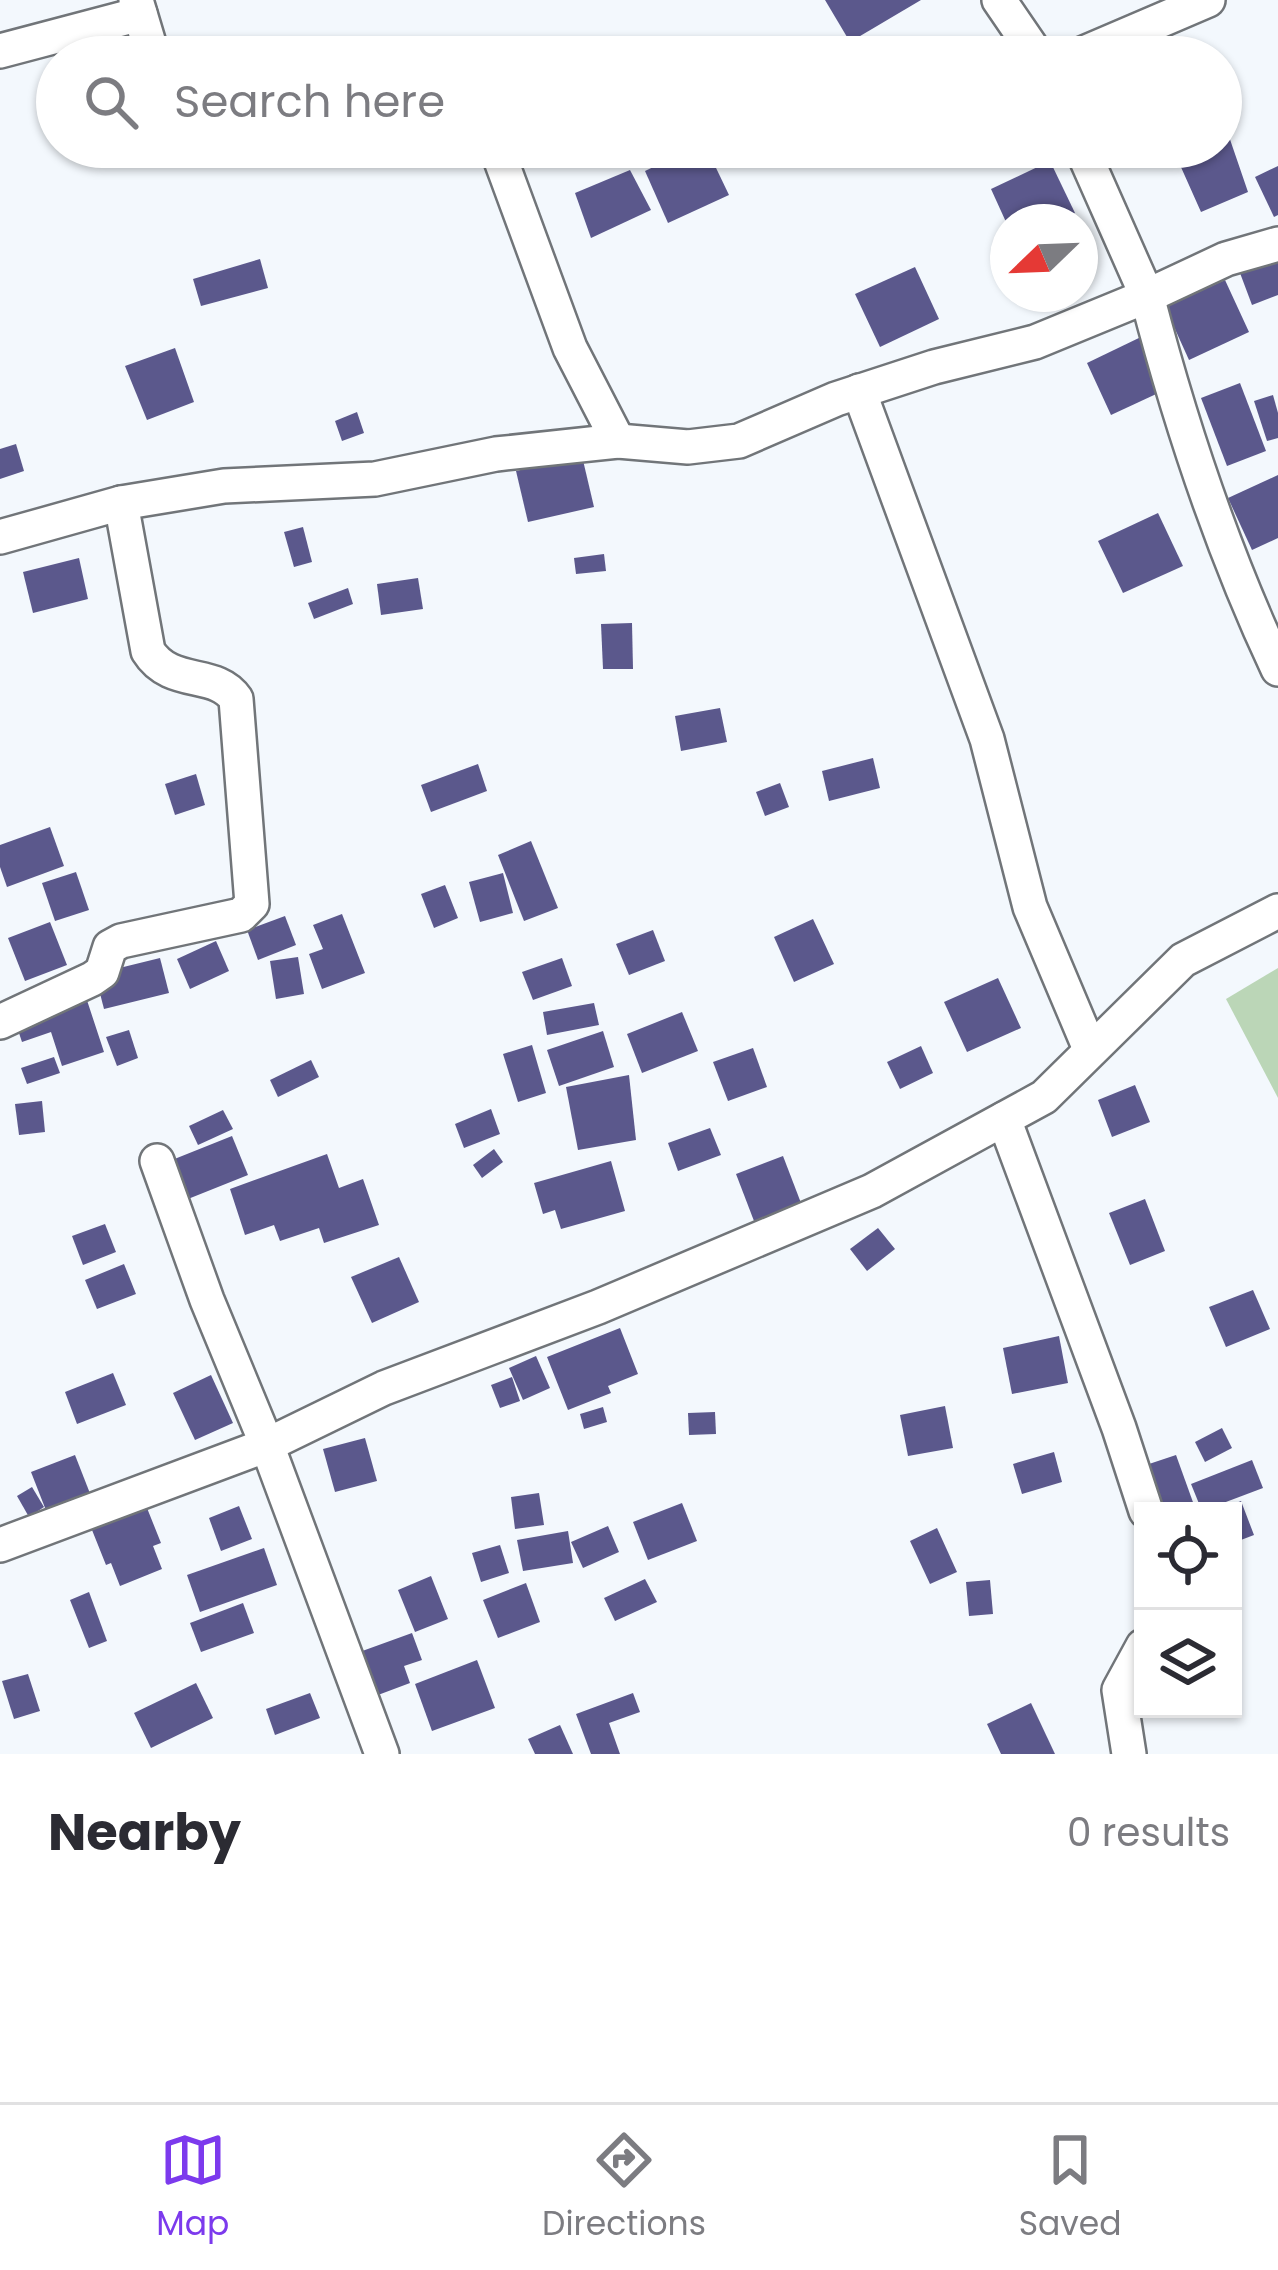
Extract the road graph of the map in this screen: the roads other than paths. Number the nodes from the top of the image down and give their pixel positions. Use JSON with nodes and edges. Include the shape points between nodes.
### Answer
{"nodes":[{"id":1,"x":999,"y":0,"type":"edge"},
{"id":2,"x":1208,"y":0,"type":"edge"},
{"id":3,"x":138,"y":7,"type":"edge"},
{"id":4,"x":47,"y":36,"type":"edge"},
{"id":5,"x":147,"y":36,"type":"edge"},
{"id":6,"x":1024,"y":36,"type":"edge"},
{"id":7,"x":1124,"y":36,"type":"edge"},
{"id":8,"x":36,"y":40,"type":"edge"},
{"id":9,"x":0,"y":51,"type":"edge"},
{"id":10,"x":504,"y":168,"type":"edge"},
{"id":11,"x":1090,"y":168,"type":"edge"},
{"id":12,"x":1278,"y":244,"type":"edge"},
{"id":13,"x":1147,"y":296,"type":"junction"},
{"id":14,"x":859,"y":392,"type":"junction"},
{"id":15,"x":618,"y":441,"type":"junction"},
{"id":16,"x":121,"y":503,"type":"junction"},
{"id":17,"x":0,"y":537,"type":"edge"},
{"id":18,"x":1278,"y":669,"type":"edge"},
{"id":19,"x":1278,"y":911,"type":"edge"},
{"id":20,"x":0,"y":1022,"type":"edge"},
{"id":21,"x":1090,"y":1049,"type":"junction"},
{"id":22,"x":1004,"y":1118,"type":"junction"},
{"id":23,"x":157,"y":1161,"type":"dead end"},
{"id":24,"x":267,"y":1445,"type":"junction"},
{"id":25,"x":1143,"y":1502,"type":"edge"},
{"id":26,"x":0,"y":1545,"type":"edge"},
{"id":27,"x":1134,"y":1663,"type":"edge"},
{"id":28,"x":382,"y":1754,"type":"edge"},
{"id":29,"x":1129,"y":1754,"type":"edge"}],
"edges":[{"from":1,"to":6,"type":"street"},
{"from":2,"to":7,"type":"street"},
{"from":3,"to":4,"type":"street"},
{"from":3,"to":5,"type":"street"},
{"from":8,"to":9,"type":"street"},
{"from":10,"to":15,"type":"street","via":[[570,348]]},
{"from":11,"to":13,"type":"street"},
{"from":12,"to":13,"type":"street"},
{"from":13,"to":14,"type":"street","via":[[1035,342]]},
{"from":13,"to":18,"type":"street","via":[[1239,586]]},
{"from":14,"to":15,"type":"street","via":[[739,441]]},
{"from":14,"to":21,"type":"street","via":[[987,739],[1030,907]]},
{"from":15,"to":16,"type":"street","via":[[496,454],[375,479],[224,486]]},
{"from":16,"to":17,"type":"street"},
{"from":16,"to":20,"type":"street","via":[[148,651],[157,666],[226,687],[236,699],[252,904],[241,915],[121,941],[92,980]]},
{"from":19,"to":21,"type":"street","via":[[1183,960]]},
{"from":21,"to":22,"type":"street","via":[[1044,1097]]},
{"from":22,"to":24,"type":"street","via":[[872,1191],[384,1388]]},
{"from":22,"to":25,"type":"street"},
{"from":23,"to":24,"type":"street"},
{"from":24,"to":26,"type":"street"},
{"from":24,"to":28,"type":"street"},
{"from":27,"to":29,"type":"street","via":[[1120,1690]]}]}
